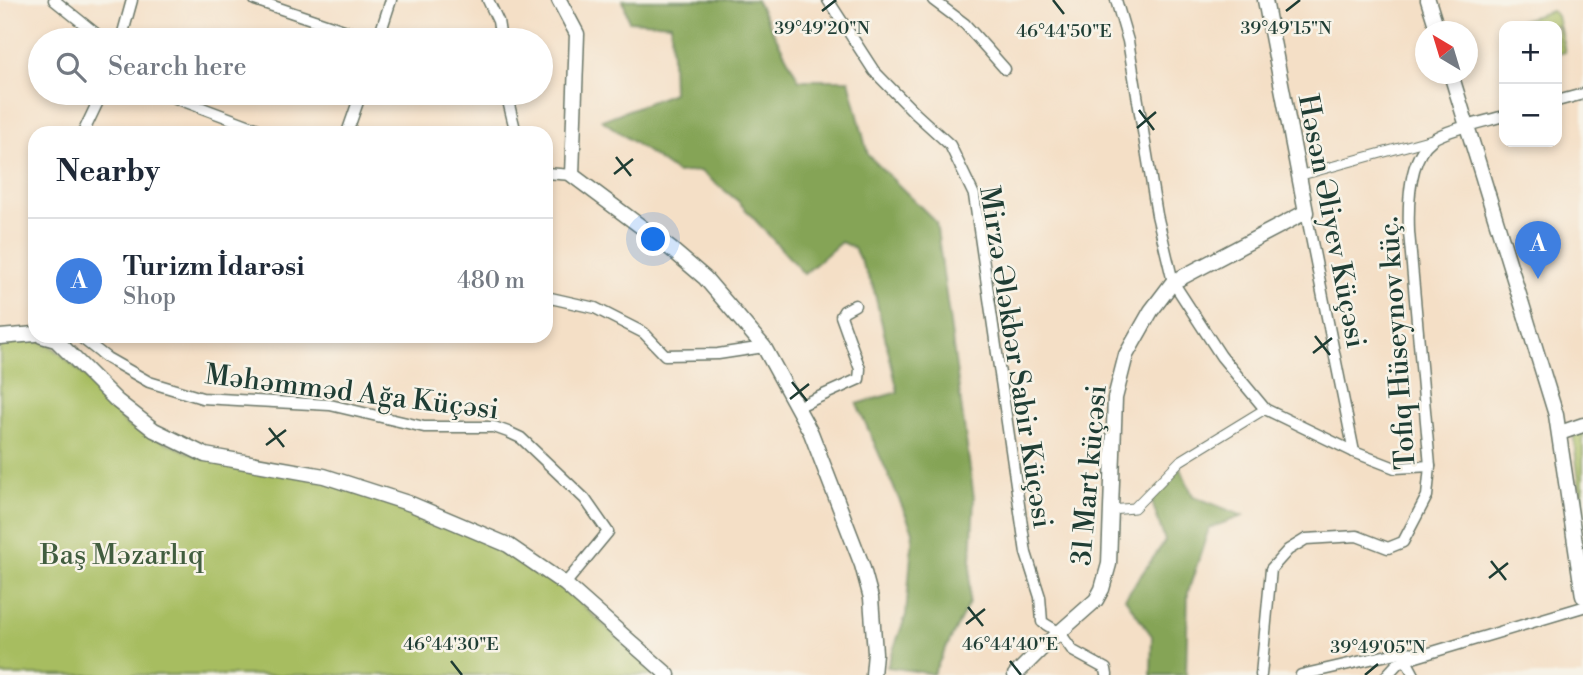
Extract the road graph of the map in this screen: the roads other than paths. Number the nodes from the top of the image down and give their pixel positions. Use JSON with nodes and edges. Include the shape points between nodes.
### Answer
{"nodes":[{"id":1,"x":54,"y":0,"type":"edge"},
{"id":2,"x":132,"y":0,"type":"edge"},
{"id":3,"x":255,"y":0,"type":"edge"},
{"id":4,"x":391,"y":0,"type":"edge"},
{"id":5,"x":488,"y":0,"type":"edge"},
{"id":6,"x":559,"y":0,"type":"edge"},
{"id":7,"x":828,"y":0,"type":"edge"},
{"id":8,"x":933,"y":0,"type":"edge"},
{"id":9,"x":1116,"y":0,"type":"edge"},
{"id":10,"x":1265,"y":0,"type":"edge"},
{"id":11,"x":1428,"y":0,"type":"edge"},
{"id":12,"x":1435,"y":21,"type":"edge"},
{"id":13,"x":89,"y":28,"type":"edge"},
{"id":14,"x":124,"y":28,"type":"edge"},
{"id":15,"x":338,"y":28,"type":"edge"},
{"id":16,"x":382,"y":28,"type":"edge"},
{"id":17,"x":499,"y":28,"type":"edge"},
{"id":18,"x":1005,"y":69,"type":"dead end"},
{"id":19,"x":1454,"y":84,"type":"edge"},
{"id":20,"x":1583,"y":94,"type":"edge"},
{"id":21,"x":1562,"y":100,"type":"edge"},
{"id":22,"x":96,"y":105,"type":"edge"},
{"id":23,"x":194,"y":105,"type":"edge"},
{"id":24,"x":356,"y":105,"type":"edge"},
{"id":25,"x":509,"y":105,"type":"edge"},
{"id":26,"x":1499,"y":117,"type":"edge"},
{"id":27,"x":86,"y":126,"type":"edge"},
{"id":28,"x":250,"y":126,"type":"edge"},
{"id":29,"x":349,"y":126,"type":"edge"},
{"id":30,"x":514,"y":126,"type":"edge"},
{"id":31,"x":1468,"y":126,"type":"junction"},
{"id":32,"x":1433,"y":139,"type":"junction"},
{"id":33,"x":553,"y":174,"type":"edge"},
{"id":34,"x":572,"y":175,"type":"junction"},
{"id":35,"x":1298,"y":177,"type":"junction"},
{"id":36,"x":1306,"y":212,"type":"junction"},
{"id":37,"x":1173,"y":282,"type":"junction"},
{"id":38,"x":553,"y":299,"type":"edge"},
{"id":39,"x":855,"y":305,"type":"dead end"},
{"id":40,"x":28,"y":335,"type":"edge"},
{"id":41,"x":0,"y":337,"type":"edge"},
{"id":42,"x":57,"y":343,"type":"edge"},
{"id":43,"x":88,"y":343,"type":"edge"},
{"id":44,"x":764,"y":347,"type":"junction"},
{"id":45,"x":797,"y":407,"type":"junction"},
{"id":46,"x":1265,"y":409,"type":"junction"},
{"id":47,"x":1583,"y":425,"type":"edge"},
{"id":48,"x":1560,"y":433,"type":"junction"},
{"id":49,"x":1354,"y":452,"type":"junction"},
{"id":50,"x":1430,"y":466,"type":"junction"},
{"id":51,"x":1111,"y":510,"type":"junction"},
{"id":52,"x":565,"y":584,"type":"junction"},
{"id":53,"x":1583,"y":596,"type":"edge"},
{"id":54,"x":1583,"y":607,"type":"edge"},
{"id":55,"x":1060,"y":632,"type":"junction"},
{"id":56,"x":1429,"y":653,"type":"junction"},
{"id":57,"x":1406,"y":660,"type":"junction"},
{"id":58,"x":667,"y":675,"type":"edge"},
{"id":59,"x":873,"y":675,"type":"edge"},
{"id":60,"x":1015,"y":675,"type":"edge"},
{"id":61,"x":1107,"y":675,"type":"edge"},
{"id":62,"x":1261,"y":675,"type":"edge"},
{"id":63,"x":1301,"y":675,"type":"edge"},
{"id":64,"x":1387,"y":675,"type":"edge"},
{"id":65,"x":1414,"y":675,"type":"edge"}],
"edges":[{"from":1,"to":13,"type":"street"},
{"from":2,"to":14,"type":"street"},
{"from":3,"to":15,"type":"street"},
{"from":4,"to":16,"type":"street"},
{"from":5,"to":17,"type":"street"},
{"from":6,"to":34,"type":"street","via":[[577,34]]},
{"from":7,"to":55,"type":"street","name":"Mirzə Ələkbər Sabir Küçəsi","via":[[874,71],[950,145],[974,195],[1026,553],[1040,597],[1042,622]]},
{"from":8,"to":18,"type":"street","via":[[965,24]]},
{"from":9,"to":37,"type":"street","via":[[1128,41]]},
{"from":10,"to":35,"type":"street","name":"Həsən Əliyev Küçəsi"},
{"from":11,"to":12,"type":"street"},
{"from":19,"to":31,"type":"street"},
{"from":20,"to":21,"type":"street"},
{"from":22,"to":27,"type":"street"},
{"from":23,"to":28,"type":"street"},
{"from":24,"to":29,"type":"street"},
{"from":25,"to":30,"type":"street"},
{"from":26,"to":31,"type":"street"},
{"from":31,"to":32,"type":"street"},
{"from":31,"to":48,"type":"street"},
{"from":32,"to":35,"type":"street"},
{"from":32,"to":50,"type":"street","name":"Tofiq Hüseynov küç.","via":[[1420,153],[1408,196]]},
{"from":33,"to":34,"type":"street"},
{"from":34,"to":44,"type":"street","via":[[705,278]]},
{"from":35,"to":36,"type":"street","name":"Həsən Əliyev Küçəsi"},
{"from":36,"to":37,"type":"street","name":"31 Mart küçəsi"},
{"from":36,"to":49,"type":"street","name":"Həsən Əliyev Küçəsi"},
{"from":37,"to":46,"type":"street","via":[[1221,356]]},
{"from":37,"to":51,"type":"street","name":"31 Mart küçəsi","via":[[1126,355],[1115,398]]},
{"from":38,"to":44,"type":"street","via":[[595,308],[644,333],[665,355]]},
{"from":39,"to":45,"type":"street","via":[[841,316],[860,369],[859,379]]},
{"from":40,"to":41,"type":"street"},
{"from":42,"to":52,"type":"street","via":[[154,430],[205,456],[324,477],[411,504],[508,545]]},
{"from":43,"to":52,"type":"street","name":"Məhəmməd Ağa Küçəsi","via":[[149,382],[202,398],[330,405],[424,427],[494,427],[522,438],[585,499],[608,532]]},
{"from":44,"to":45,"type":"street"},
{"from":45,"to":59,"type":"street","via":[[865,576],[871,598]]},
{"from":46,"to":49,"type":"street"},
{"from":46,"to":51,"type":"street","via":[[1180,461],[1134,508]]},
{"from":47,"to":48,"type":"street"},
{"from":48,"to":53,"type":"street"},
{"from":49,"to":50,"type":"street","via":[[1395,468]]},
{"from":50,"to":62,"type":"street","name":"Tofiq Hüseynov küç.","via":[[1427,496],[1403,542],[1388,548],[1357,536],[1306,539],[1271,569]]},
{"from":51,"to":55,"type":"street","name":"31 Mart küçəsi","via":[[1102,589]]},
{"from":52,"to":58,"type":"street"},
{"from":54,"to":56,"type":"street"},
{"from":55,"to":60,"type":"street","name":"31 Mart küçəsi"},
{"from":55,"to":61,"type":"street","name":"Mirzə Ələkbər Sabir Küçəsi","via":[[1073,651],[1106,669]]},
{"from":56,"to":57,"type":"street"},
{"from":56,"to":63,"type":"street","via":[[1401,652]]},
{"from":57,"to":64,"type":"street"},
{"from":57,"to":65,"type":"street"}]}
